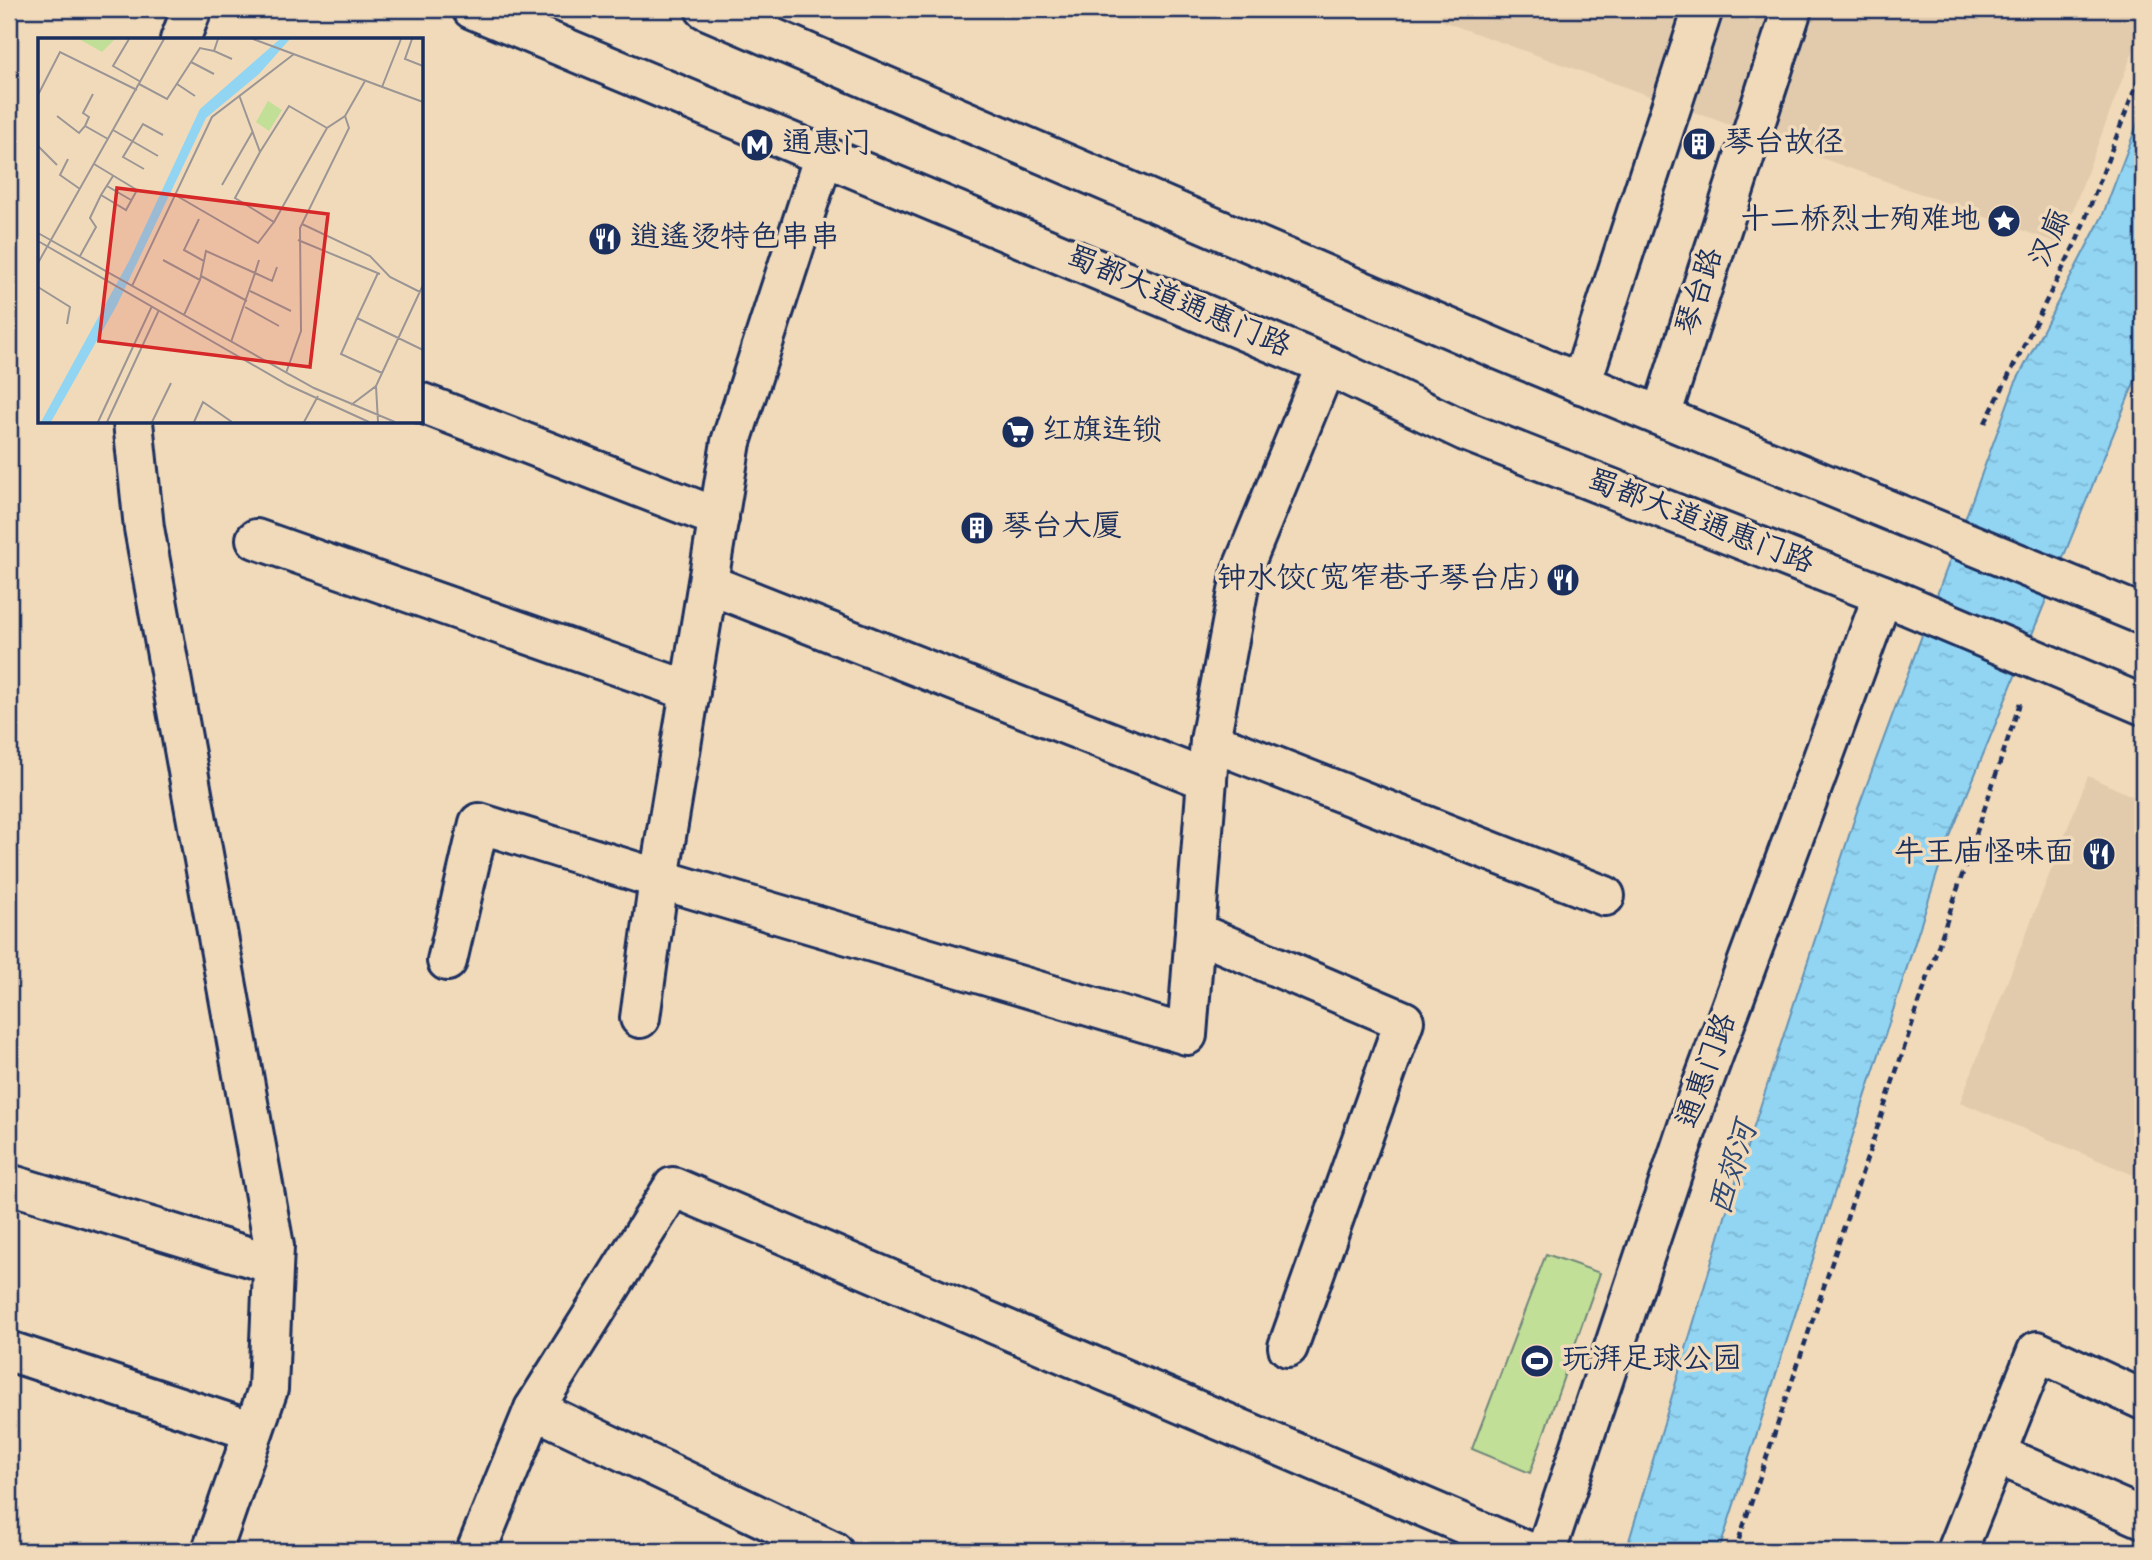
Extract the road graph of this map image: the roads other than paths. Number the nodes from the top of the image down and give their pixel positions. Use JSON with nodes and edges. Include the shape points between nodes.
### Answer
{"nodes":[{"id":1,"x":192,"y":9,"type":"edge"},
{"id":2,"x":472,"y":9,"type":"edge"},
{"id":3,"x":705,"y":9,"type":"edge"},
{"id":4,"x":1703,"y":9,"type":"edge"},
{"id":5,"x":1792,"y":9,"type":"edge"},
{"id":6,"x":181,"y":38,"type":"edge"},
{"id":7,"x":824,"y":155,"type":"junction"},
{"id":8,"x":1326,"y":365,"type":"junction"},
{"id":9,"x":1581,"y":384,"type":"junction"},
{"id":10,"x":424,"y":404,"type":"edge"},
{"id":11,"x":1661,"y":416,"type":"junction"},
{"id":12,"x":133,"y":424,"type":"edge"},
{"id":13,"x":719,"y":518,"type":"junction"},
{"id":14,"x":256,"y":539,"type":"dead end"},
{"id":15,"x":708,"y":584,"type":"junction"},
{"id":16,"x":1884,"y":595,"type":"junction"},
{"id":17,"x":2143,"y":615,"type":"edge"},
{"id":18,"x":690,"y":691,"type":"junction"},
{"id":19,"x":2143,"y":705,"type":"edge"},
{"id":20,"x":1210,"y":741,"type":"junction"},
{"id":21,"x":1207,"y":780,"type":"junction"},
{"id":22,"x":659,"y":879,"type":"junction"},
{"id":23,"x":1605,"y":896,"type":"dead end"},
{"id":24,"x":1195,"y":932,"type":"junction"},
{"id":25,"x":447,"y":961,"type":"dead end"},
{"id":26,"x":640,"y":1018,"type":"dead end"},
{"id":27,"x":9,"y":1184,"type":"edge"},
{"id":28,"x":273,"y":1264,"type":"junction"},
{"id":29,"x":1288,"y":1347,"type":"dead end"},
{"id":30,"x":9,"y":1351,"type":"edge"},
{"id":31,"x":2143,"y":1400,"type":"edge"},
{"id":32,"x":534,"y":1409,"type":"junction"},
{"id":33,"x":253,"y":1431,"type":"junction"},
{"id":34,"x":1996,"y":1454,"type":"junction"},
{"id":35,"x":2143,"y":1518,"type":"edge"},
{"id":36,"x":212,"y":1551,"type":"edge"},
{"id":37,"x":476,"y":1551,"type":"edge"},
{"id":38,"x":833,"y":1551,"type":"edge"},
{"id":39,"x":1527,"y":1551,"type":"edge"},
{"id":40,"x":1546,"y":1551,"type":"edge"},
{"id":41,"x":1957,"y":1551,"type":"edge"}],
"edges":[{"from":1,"to":6,"type":"main road"},
{"from":2,"to":7,"type":"main road","name":"蜀都大道通惠门路"},
{"from":3,"to":9,"type":"main road"},
{"from":4,"to":9,"type":"main road"},
{"from":5,"to":11,"type":"main road","name":"琴台路"},
{"from":7,"to":8,"type":"main road","name":"蜀都大道通惠门路"},
{"from":7,"to":13,"type":"main road","via":[[731,442]]},
{"from":8,"to":16,"type":"main road","name":"蜀都大道通惠门路","via":[[1465,431]]},
{"from":8,"to":20,"type":"main road","via":[[1242,570]]},
{"from":9,"to":11,"type":"main road"},
{"from":10,"to":13,"type":"main road"},
{"from":11,"to":17,"type":"main road"},
{"from":12,"to":28,"type":"main road","via":[[144,528],[236,1027],[274,1245]]},
{"from":13,"to":15,"type":"main road"},
{"from":14,"to":18,"type":"main road"},
{"from":15,"to":18,"type":"main road"},
{"from":15,"to":21,"type":"main road"},
{"from":16,"to":19,"type":"main road","name":"蜀都大道通惠门路"},
{"from":16,"to":40,"type":"main road","name":"通惠门路","via":[[1696,1102]]},
{"from":18,"to":22,"type":"main road"},
{"from":20,"to":21,"type":"main road"},
{"from":20,"to":23,"type":"main road"},
{"from":21,"to":24,"type":"main road"},
{"from":22,"to":24,"type":"main road","via":[[1187,1035]]},
{"from":22,"to":25,"type":"main road","via":[[479,823]]},
{"from":22,"to":26,"type":"main road"},
{"from":24,"to":29,"type":"main road","via":[[1404,1021]]},
{"from":27,"to":28,"type":"main road"},
{"from":28,"to":33,"type":"main road","via":[[268,1389]]},
{"from":30,"to":33,"type":"main road"},
{"from":31,"to":34,"type":"main road","via":[[2037,1352]]},
{"from":32,"to":37,"type":"main road"},
{"from":32,"to":38,"type":"main road"},
{"from":32,"to":39,"type":"main road","via":[[673,1187]]},
{"from":33,"to":36,"type":"main road"},
{"from":34,"to":35,"type":"main road"},
{"from":34,"to":41,"type":"main road"}]}
